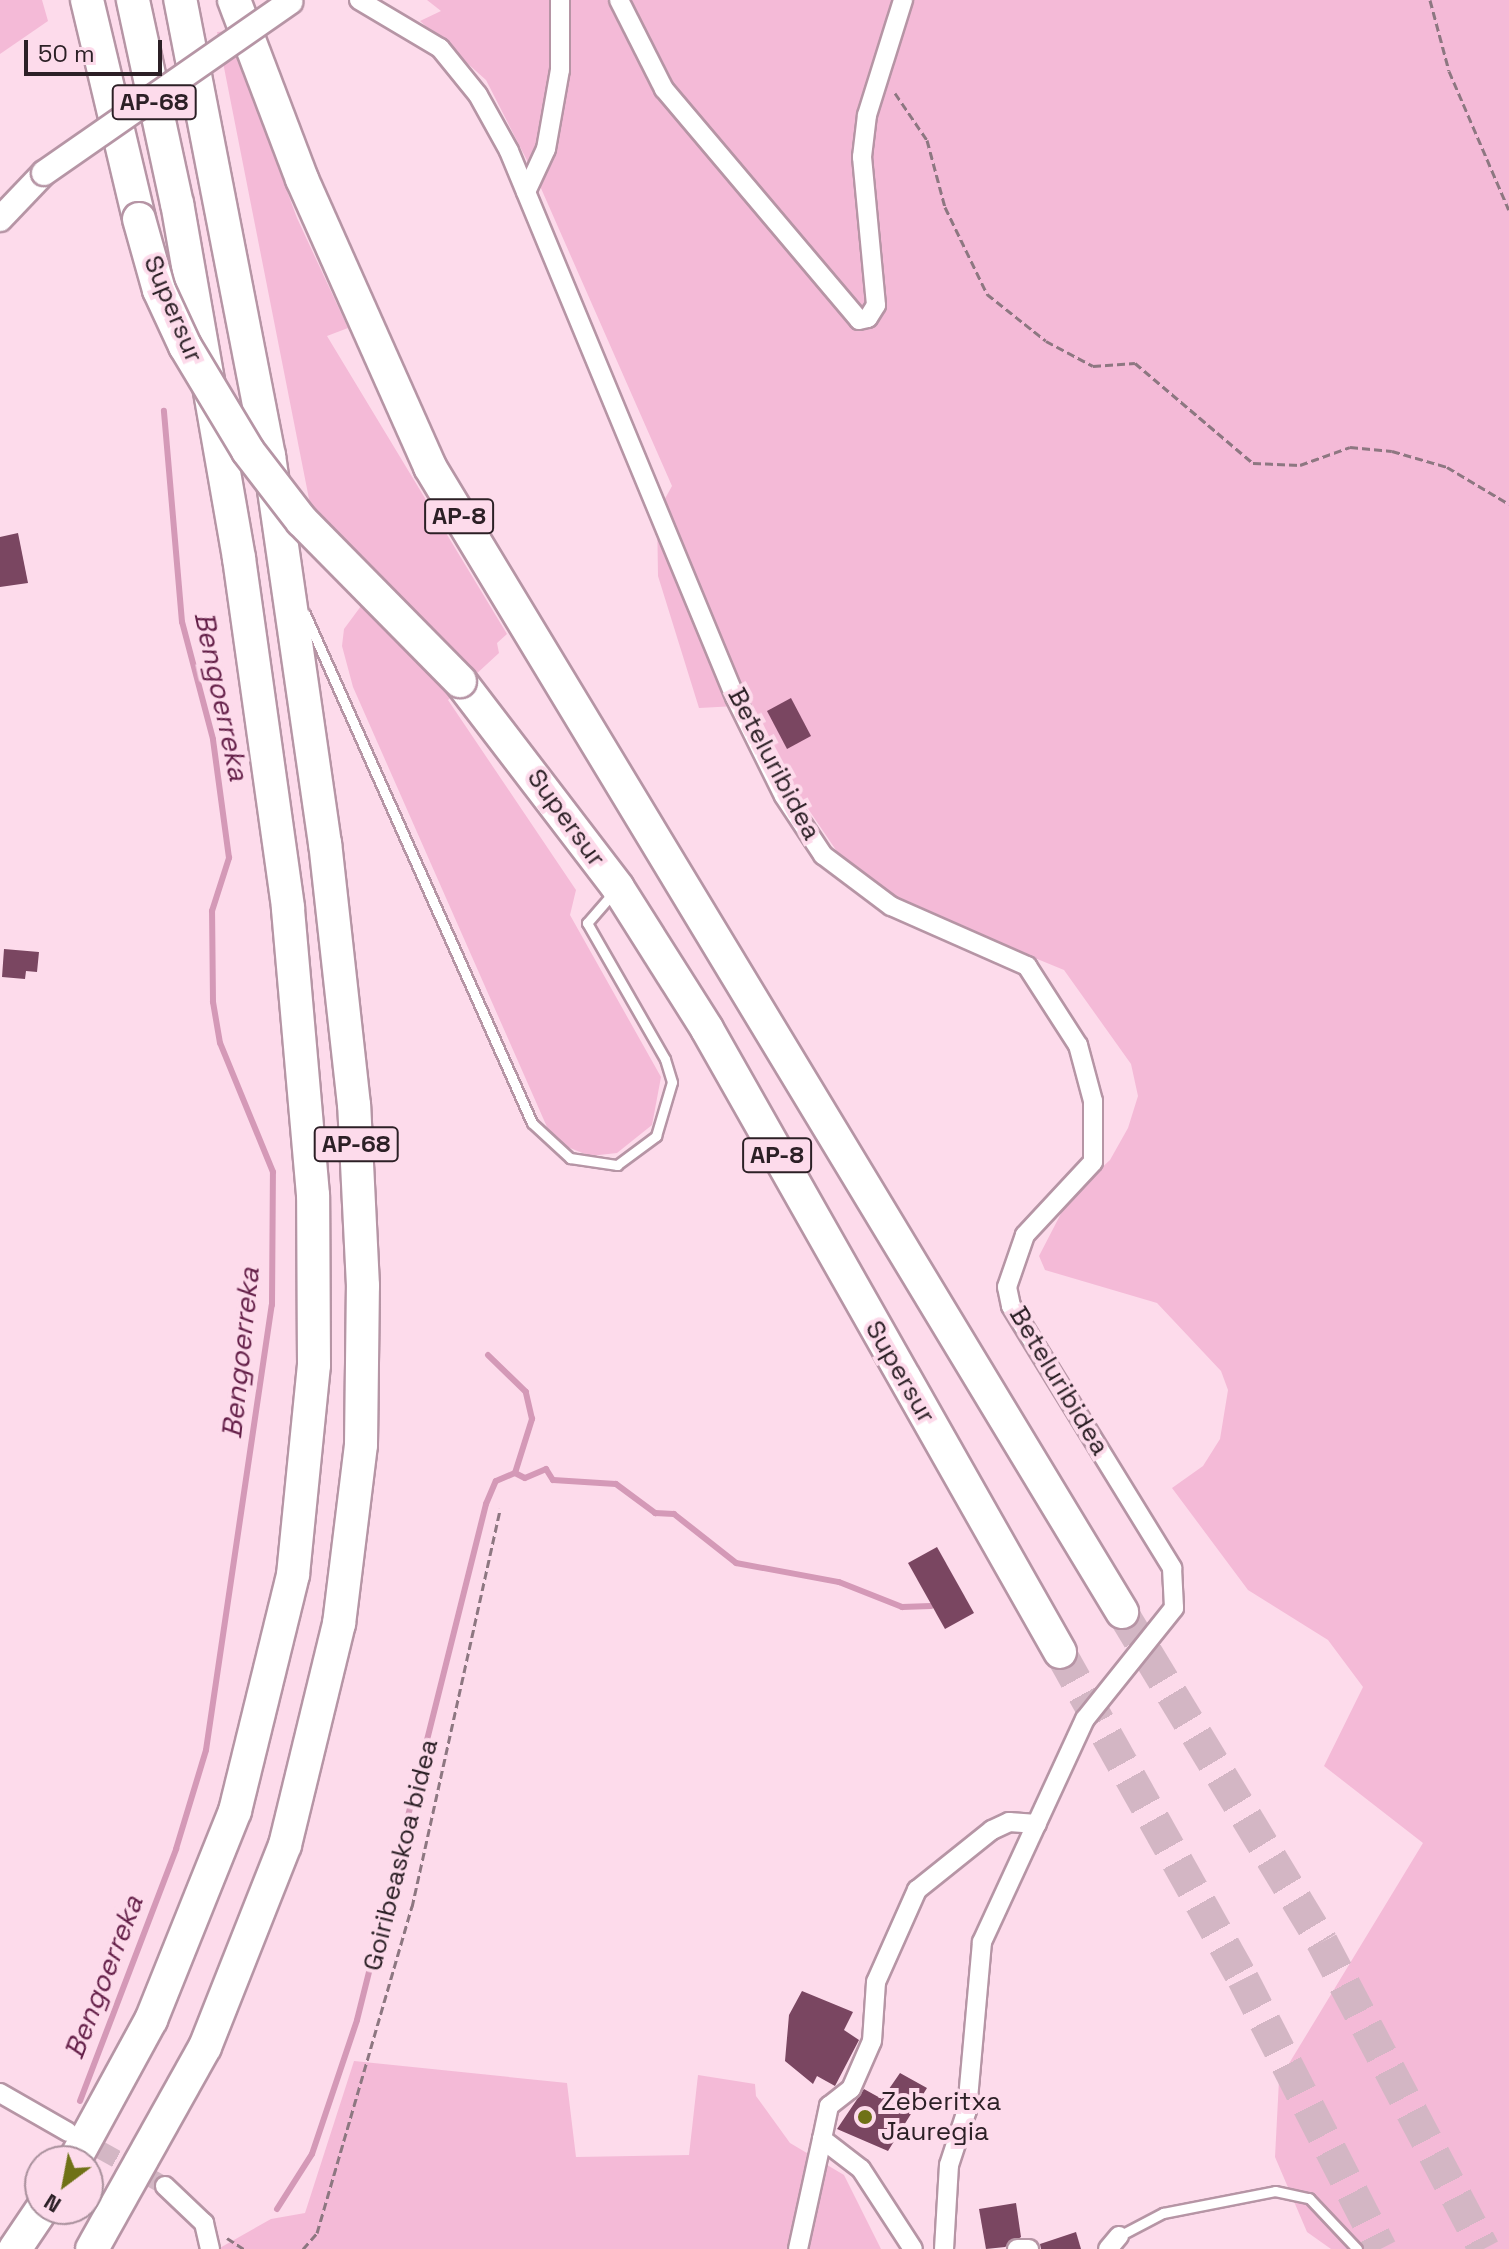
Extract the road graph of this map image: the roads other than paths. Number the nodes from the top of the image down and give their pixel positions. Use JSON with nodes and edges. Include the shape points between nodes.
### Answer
{"nodes":[{"id":1,"x":87,"y":0,"type":"edge"},
{"id":2,"x":133,"y":0,"type":"edge"},
{"id":3,"x":180,"y":0,"type":"edge"},
{"id":4,"x":234,"y":0,"type":"edge"},
{"id":5,"x":359,"y":0,"type":"edge"},
{"id":6,"x":560,"y":0,"type":"edge"},
{"id":7,"x":619,"y":0,"type":"edge"},
{"id":8,"x":903,"y":0,"type":"edge"},
{"id":9,"x":291,"y":1,"type":"edge"},
{"id":10,"x":526,"y":192,"type":"junction"},
{"id":11,"x":0,"y":219,"type":"edge"},
{"id":12,"x":288,"y":575,"type":"junction"},
{"id":13,"x":618,"y":888,"type":"junction"},
{"id":14,"x":1122,"y":1612,"type":"tunnel mouth"},
{"id":15,"x":1060,"y":1652,"type":"tunnel mouth"},
{"id":16,"x":1037,"y":1824,"type":"junction"},
{"id":17,"x":0,"y":2093,"type":"edge"},
{"id":18,"x":822,"y":2139,"type":"junction"},
{"id":19,"x":68,"y":2145,"type":"tunnel mouth"},
{"id":20,"x":72,"y":2145,"type":"edge"},
{"id":21,"x":165,"y":2186,"type":"tunnel mouth"},
{"id":22,"x":31,"y":2225,"type":"edge"},
{"id":23,"x":1114,"y":2242,"type":"edge"},
{"id":24,"x":15,"y":2249,"type":"edge"},
{"id":25,"x":92,"y":2249,"type":"edge"},
{"id":26,"x":210,"y":2249,"type":"edge"},
{"id":27,"x":798,"y":2249,"type":"edge"},
{"id":28,"x":913,"y":2249,"type":"edge"},
{"id":29,"x":944,"y":2249,"type":"edge"},
{"id":30,"x":1017,"y":2249,"type":"edge"},
{"id":31,"x":1029,"y":2249,"type":"edge"},
{"id":32,"x":1357,"y":2249,"type":"edge"}],
"edges":[{"from":1,"to":13,"type":"highway","name":"Supersur","number":"AP-8","bridge":true,"via":[[159,290],[185,346],[248,451],[302,521],[460,681]]},
{"from":2,"to":20,"type":"highway","number":"AP-68","via":[[182,235],[264,728],[307,1101],[314,1338],[293,1575],[235,1811],[151,2020]]},
{"from":3,"to":12,"type":"highway","number":"AP-68","via":[[205,106]]},
{"from":4,"to":14,"type":"highway","number":"AP-8","via":[[302,179],[430,467]]},
{"from":5,"to":10,"type":"street","name":"Beteluribidea","via":[[410,26],[458,68],[509,151]]},
{"from":6,"to":10,"type":"street","via":[[560,70],[546,149]]},
{"from":7,"to":8,"type":"street","via":[[664,89],[859,320],[876,305],[862,157],[867,115],[884,76]]},
{"from":9,"to":11,"type":"street","bridge":true,"via":[[44,173]]},
{"from":10,"to":16,"type":"street","name":"Beteluribidea","via":[[735,697],[784,796],[823,855],[891,906],[1027,966],[1078,1045],[1093,1101],[1093,1162],[1025,1235],[1007,1287],[1011,1306],[1163,1551],[1176,1587],[1167,1621],[1085,1719]]},
{"from":12,"to":13,"type":"lane","via":[[532,1123],[570,1158],[594,1164],[634,1158],[656,1136],[672,1082],[665,1059],[587,923]]},
{"from":12,"to":25,"type":"highway","number":"AP-68","via":[[354,1105],[363,1390],[352,1539],[321,1713],[260,1917],[174,2110]]},
{"from":13,"to":15,"type":"highway","name":"Supersur","number":"AP-8","via":[[707,1029]]},
{"from":16,"to":18,"type":"street","via":[[1009,1822],[992,1830],[917,1890],[876,1982],[872,2041],[851,2089],[829,2106]]},
{"from":16,"to":29,"type":"street","name":"Beteluribidea","via":[[982,1942],[967,2110],[949,2165]]},
{"from":17,"to":19,"type":"street"},
{"from":18,"to":27,"type":"street"},
{"from":18,"to":28,"type":"street","via":[[861,2169]]},
{"from":21,"to":26,"type":"street","via":[[204,2223]]},
{"from":22,"to":24,"type":"highway"},
{"from":23,"to":32,"type":"lane","via":[[1163,2213],[1275,2191],[1309,2198]]},
{"from":30,"to":31,"type":"street"}]}
